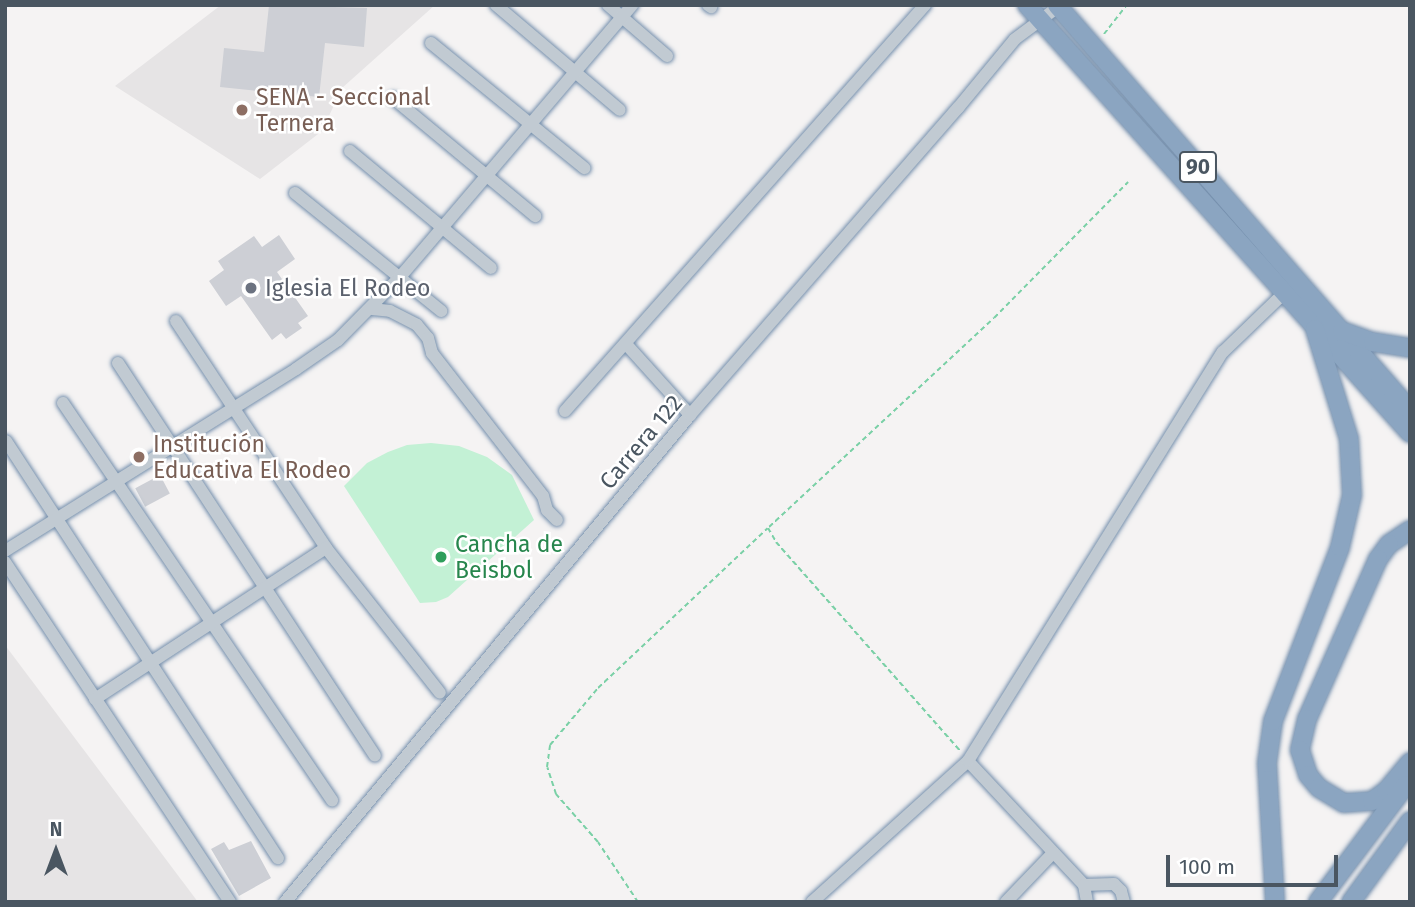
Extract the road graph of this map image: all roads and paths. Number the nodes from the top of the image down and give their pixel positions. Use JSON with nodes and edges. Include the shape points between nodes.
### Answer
{"nodes":[{"id":1,"x":496,"y":5,"type":"edge"},
{"id":2,"x":608,"y":5,"type":"edge"},
{"id":3,"x":632,"y":5,"type":"edge"},
{"id":4,"x":925,"y":5,"type":"edge"},
{"id":5,"x":1027,"y":5,"type":"edge"},
{"id":6,"x":1127,"y":5,"type":"edge"},
{"id":7,"x":1058,"y":6,"type":"edge"},
{"id":8,"x":622,"y":17,"type":"junction"},
{"id":9,"x":1043,"y":22,"type":"junction"},
{"id":10,"x":431,"y":43,"type":"dead end"},
{"id":11,"x":1095,"y":46,"type":"junction"},
{"id":12,"x":667,"y":56,"type":"dead end"},
{"id":13,"x":576,"y":71,"type":"junction"},
{"id":14,"x":393,"y":98,"type":"dead end"},
{"id":15,"x":620,"y":110,"type":"dead end"},
{"id":16,"x":530,"y":125,"type":"junction"},
{"id":17,"x":350,"y":151,"type":"dead end"},
{"id":18,"x":584,"y":168,"type":"dead end"},
{"id":19,"x":486,"y":176,"type":"junction"},
{"id":20,"x":1128,"y":182,"type":"dead end"},
{"id":21,"x":295,"y":192,"type":"dead end"},
{"id":22,"x":535,"y":216,"type":"dead end"},
{"id":23,"x":444,"y":226,"type":"junction"},
{"id":24,"x":491,"y":268,"type":"dead end"},
{"id":25,"x":400,"y":277,"type":"junction"},
{"id":26,"x":1283,"y":294,"type":"junction"},
{"id":27,"x":372,"y":309,"type":"junction"},
{"id":28,"x":440,"y":311,"type":"dead end"},
{"id":29,"x":176,"y":321,"type":"dead end"},
{"id":30,"x":1315,"y":329,"type":"junction"},
{"id":31,"x":1336,"y":329,"type":"junction"},
{"id":32,"x":626,"y":344,"type":"junction"},
{"id":33,"x":1410,"y":348,"type":"edge"},
{"id":34,"x":118,"y":363,"type":"dead end"},
{"id":35,"x":63,"y":403,"type":"dead end"},
{"id":36,"x":234,"y":408,"type":"junction"},
{"id":37,"x":1410,"y":410,"type":"edge"},
{"id":38,"x":565,"y":411,"type":"dead end"},
{"id":39,"x":690,"y":415,"type":"junction"},
{"id":40,"x":1410,"y":433,"type":"edge"},
{"id":41,"x":6,"y":441,"type":"edge"},
{"id":42,"x":173,"y":446,"type":"junction"},
{"id":43,"x":116,"y":482,"type":"junction"},
{"id":44,"x":57,"y":519,"type":"junction"},
{"id":45,"x":557,"y":520,"type":"dead end"},
{"id":46,"x":768,"y":528,"type":"junction"},
{"id":47,"x":1410,"y":530,"type":"edge"},
{"id":48,"x":326,"y":548,"type":"junction"},
{"id":49,"x":5,"y":551,"type":"edge"},
{"id":50,"x":5,"y":562,"type":"edge"},
{"id":51,"x":265,"y":588,"type":"junction"},
{"id":52,"x":212,"y":623,"type":"junction"},
{"id":53,"x":150,"y":662,"type":"junction"},
{"id":54,"x":440,"y":693,"type":"dead end"},
{"id":55,"x":95,"y":699,"type":"junction"},
{"id":56,"x":375,"y":755,"type":"dead end"},
{"id":57,"x":968,"y":761,"type":"junction"},
{"id":58,"x":1410,"y":762,"type":"edge"},
{"id":59,"x":1410,"y":779,"type":"edge"},
{"id":60,"x":332,"y":801,"type":"dead end"},
{"id":61,"x":1410,"y":821,"type":"edge"},
{"id":62,"x":1053,"y":853,"type":"junction"},
{"id":63,"x":278,"y":858,"type":"dead end"},
{"id":64,"x":1084,"y":885,"type":"junction"},
{"id":65,"x":229,"y":902,"type":"edge"},
{"id":66,"x":285,"y":902,"type":"edge"},
{"id":67,"x":638,"y":902,"type":"edge"},
{"id":68,"x":812,"y":902,"type":"edge"},
{"id":69,"x":1006,"y":902,"type":"edge"},
{"id":70,"x":1087,"y":902,"type":"edge"},
{"id":71,"x":1124,"y":902,"type":"edge"},
{"id":72,"x":1275,"y":902,"type":"edge"},
{"id":73,"x":1318,"y":902,"type":"edge"},
{"id":74,"x":1351,"y":902,"type":"edge"}],
"edges":[{"from":1,"to":13,"type":"street"},
{"from":2,"to":8,"type":"street"},
{"from":3,"to":8,"type":"street"},
{"from":4,"to":32,"type":"street"},
{"from":5,"to":9,"type":"highway","number":"90"},
{"from":6,"to":11,"type":"path"},
{"from":7,"to":9,"type":"street","name":"Carrera 122"},
{"from":7,"to":11,"type":"highway","number":"90"},
{"from":8,"to":12,"type":"street"},
{"from":8,"to":13,"type":"street"},
{"from":9,"to":26,"type":"highway","number":"90"},
{"from":9,"to":39,"type":"street","name":"Carrera 122","via":[[1015,39]]},
{"from":10,"to":16,"type":"street"},
{"from":11,"to":31,"type":"highway","number":"90"},
{"from":13,"to":15,"type":"street"},
{"from":13,"to":16,"type":"street"},
{"from":14,"to":19,"type":"street"},
{"from":16,"to":18,"type":"street"},
{"from":16,"to":19,"type":"street"},
{"from":17,"to":23,"type":"street"},
{"from":19,"to":22,"type":"street"},
{"from":19,"to":23,"type":"street"},
{"from":20,"to":46,"type":"path","via":[[994,318]]},
{"from":21,"to":25,"type":"street"},
{"from":23,"to":24,"type":"street"},
{"from":23,"to":25,"type":"street"},
{"from":25,"to":27,"type":"street"},
{"from":25,"to":28,"type":"street"},
{"from":26,"to":30,"type":"highway","number":"90"},
{"from":26,"to":57,"type":"street","via":[[1223,352]]},
{"from":27,"to":36,"type":"street","via":[[338,340]]},
{"from":27,"to":45,"type":"street","via":[[390,311],[417,325],[428,338],[432,354]]},
{"from":29,"to":36,"type":"street"},
{"from":30,"to":40,"type":"highway","number":"90"},
{"from":30,"to":72,"type":"highway","via":[[1349,439],[1352,495],[1340,548],[1273,721],[1267,763]]},
{"from":31,"to":33,"type":"highway"},
{"from":31,"to":37,"type":"highway","number":"90"},
{"from":32,"to":38,"type":"street"},
{"from":32,"to":39,"type":"street"},
{"from":34,"to":42,"type":"street"},
{"from":35,"to":43,"type":"street"},
{"from":36,"to":42,"type":"street"},
{"from":36,"to":48,"type":"street"},
{"from":39,"to":66,"type":"street","name":"Carrera 122"},
{"from":41,"to":44,"type":"street"},
{"from":42,"to":43,"type":"street"},
{"from":42,"to":51,"type":"street"},
{"from":43,"to":44,"type":"street"},
{"from":43,"to":52,"type":"street"},
{"from":44,"to":49,"type":"street"},
{"from":44,"to":53,"type":"street"},
{"from":46,"to":57,"type":"path"},
{"from":46,"to":67,"type":"path","via":[[598,688],[550,745],[547,767],[556,794],[598,842]]},
{"from":47,"to":58,"type":"highway","via":[[1389,544],[1378,559],[1307,719],[1300,750],[1313,782],[1344,803],[1372,801],[1386,792]]},
{"from":48,"to":51,"type":"street"},
{"from":48,"to":54,"type":"street"},
{"from":50,"to":55,"type":"street"},
{"from":51,"to":52,"type":"street"},
{"from":51,"to":56,"type":"street"},
{"from":52,"to":53,"type":"street"},
{"from":52,"to":60,"type":"street"},
{"from":53,"to":55,"type":"street"},
{"from":53,"to":63,"type":"street"},
{"from":55,"to":65,"type":"street"},
{"from":57,"to":62,"type":"street"},
{"from":57,"to":68,"type":"street"},
{"from":59,"to":73,"type":"highway"},
{"from":61,"to":74,"type":"highway"},
{"from":62,"to":64,"type":"street"},
{"from":62,"to":69,"type":"street"},
{"from":64,"to":70,"type":"street"},
{"from":64,"to":71,"type":"street","via":[[1114,884]]}]}
